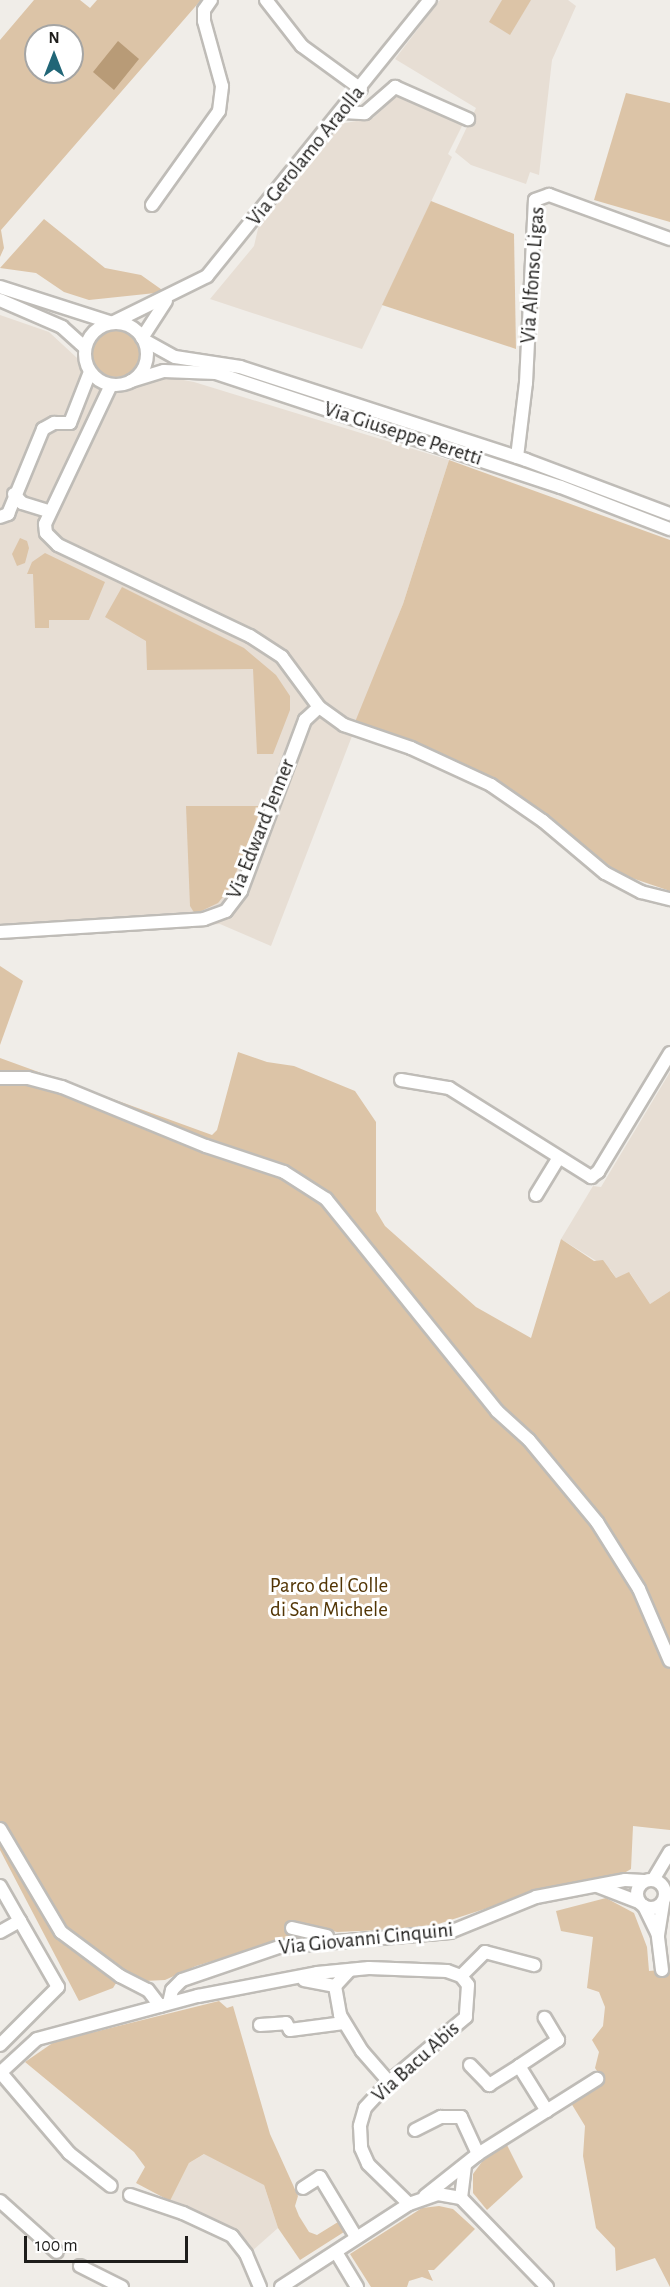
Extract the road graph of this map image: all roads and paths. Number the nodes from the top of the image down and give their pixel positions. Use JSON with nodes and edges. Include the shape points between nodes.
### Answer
{"nodes":[{"id":1,"x":211,"y":0,"type":"edge"},
{"id":2,"x":266,"y":0,"type":"edge"},
{"id":3,"x":430,"y":0,"type":"edge"},
{"id":4,"x":361,"y":89,"type":"junction"},
{"id":5,"x":343,"y":112,"type":"junction"},
{"id":6,"x":468,"y":119,"type":"dead end"},
{"id":7,"x":152,"y":205,"type":"dead end"},
{"id":8,"x":670,"y":239,"type":"edge"},
{"id":9,"x":0,"y":286,"type":"edge"},
{"id":10,"x":169,"y":298,"type":"junction"},
{"id":11,"x":0,"y":300,"type":"edge"},
{"id":12,"x":112,"y":323,"type":"junction"},
{"id":13,"x":143,"y":339,"type":"junction"},
{"id":14,"x":85,"y":348,"type":"junction"},
{"id":15,"x":90,"y":372,"type":"junction"},
{"id":16,"x":131,"y":381,"type":"junction"},
{"id":17,"x":111,"y":385,"type":"junction"},
{"id":18,"x":517,"y":457,"type":"junction"},
{"id":19,"x":14,"y":494,"type":"junction"},
{"id":20,"x":50,"y":511,"type":"junction"},
{"id":21,"x":670,"y":514,"type":"edge"},
{"id":22,"x":4,"y":515,"type":"edge"},
{"id":23,"x":670,"y":529,"type":"edge"},
{"id":24,"x":319,"y":707,"type":"junction"},
{"id":25,"x":670,"y":899,"type":"edge"},
{"id":26,"x":0,"y":932,"type":"edge"},
{"id":27,"x":670,"y":1053,"type":"edge"},
{"id":28,"x":0,"y":1078,"type":"edge"},
{"id":29,"x":401,"y":1080,"type":"dead end"},
{"id":30,"x":558,"y":1159,"type":"junction"},
{"id":31,"x":536,"y":1196,"type":"dead end"},
{"id":32,"x":670,"y":1661,"type":"edge"},
{"id":33,"x":0,"y":1829,"type":"edge"},
{"id":34,"x":670,"y":1851,"type":"edge"},
{"id":35,"x":649,"y":1880,"type":"junction"},
{"id":36,"x":0,"y":1886,"type":"edge"},
{"id":37,"x":596,"y":1886,"type":"junction"},
{"id":38,"x":666,"y":1896,"type":"edge"},
{"id":39,"x":642,"y":1904,"type":"junction"},
{"id":40,"x":20,"y":1921,"type":"junction"},
{"id":41,"x":292,"y":1928,"type":"dead end"},
{"id":42,"x":0,"y":1932,"type":"edge"},
{"id":43,"x":658,"y":1935,"type":"junction"},
{"id":44,"x":342,"y":1940,"type":"junction"},
{"id":45,"x":534,"y":1965,"type":"dead end"},
{"id":46,"x":351,"y":1970,"type":"junction"},
{"id":47,"x":662,"y":1970,"type":"dead end"},
{"id":48,"x":205,"y":1972,"type":"junction"},
{"id":49,"x":461,"y":1976,"type":"junction"},
{"id":50,"x":293,"y":1979,"type":"junction"},
{"id":51,"x":180,"y":1982,"type":"junction"},
{"id":52,"x":335,"y":1986,"type":"junction"},
{"id":53,"x":139,"y":1987,"type":"junction"},
{"id":54,"x":198,"y":1996,"type":"junction"},
{"id":55,"x":184,"y":2000,"type":"junction"},
{"id":56,"x":164,"y":2004,"type":"junction"},
{"id":57,"x":145,"y":2009,"type":"junction"},
{"id":58,"x":545,"y":2018,"type":"dead end"},
{"id":59,"x":344,"y":2023,"type":"junction"},
{"id":60,"x":260,"y":2025,"type":"dead end"},
{"id":61,"x":0,"y":2045,"type":"edge"},
{"id":62,"x":470,"y":2065,"type":"dead end"},
{"id":63,"x":519,"y":2066,"type":"junction"},
{"id":64,"x":0,"y":2073,"type":"edge"},
{"id":65,"x":597,"y":2079,"type":"dead end"},
{"id":66,"x":389,"y":2082,"type":"junction"},
{"id":67,"x":547,"y":2111,"type":"junction"},
{"id":68,"x":415,"y":2130,"type":"dead end"},
{"id":69,"x":478,"y":2154,"type":"junction"},
{"id":70,"x":465,"y":2165,"type":"junction"},
{"id":71,"x":111,"y":2186,"type":"dead end"},
{"id":72,"x":303,"y":2187,"type":"dead end"},
{"id":73,"x":130,"y":2195,"type":"dead end"},
{"id":74,"x":424,"y":2197,"type":"junction"},
{"id":75,"x":461,"y":2198,"type":"junction"},
{"id":76,"x":0,"y":2201,"type":"edge"},
{"id":77,"x":409,"y":2204,"type":"junction"},
{"id":78,"x":356,"y":2237,"type":"junction"},
{"id":79,"x":57,"y":2252,"type":"dead end"},
{"id":80,"x":336,"y":2252,"type":"junction"},
{"id":81,"x":80,"y":2266,"type":"dead end"},
{"id":82,"x":122,"y":2287,"type":"edge"},
{"id":83,"x":260,"y":2287,"type":"edge"},
{"id":84,"x":281,"y":2287,"type":"edge"},
{"id":85,"x":357,"y":2287,"type":"edge"},
{"id":86,"x":547,"y":2287,"type":"edge"}],
"edges":[{"from":1,"to":7,"type":"street","via":[[204,9],[204,21],[222,86],[219,111]]},
{"from":2,"to":4,"type":"street","via":[[302,46]]},
{"from":3,"to":4,"type":"street","name":"Via Gerolamo Araolla"},
{"from":4,"to":5,"type":"street","name":"Via Gerolamo Araolla"},
{"from":5,"to":6,"type":"street","via":[[365,113],[395,87]]},
{"from":5,"to":10,"type":"street","name":"Via Gerolamo Araolla","via":[[207,276]]},
{"from":8,"to":18,"type":"street","name":"Via Alfonso Ligas","via":[[549,195],[535,200],[526,383]]},
{"from":9,"to":12,"type":"street","name":"Via Giuseppe Peretti"},
{"from":10,"to":12,"type":"street"},
{"from":10,"to":13,"type":"street","via":[[153,315]]},
{"from":11,"to":14,"type":"street","via":[[62,327]]},
{"from":12,"to":13,"type":"street","name":"Via Giuseppe Peretti","via":[[133,328]]},
{"from":12,"to":14,"type":"street","via":[[93,333]]},
{"from":13,"to":16,"type":"street","via":[[145,363]]},
{"from":13,"to":18,"type":"street","name":"Via Giuseppe Peretti","via":[[175,357],[240,367]]},
{"from":14,"to":15,"type":"street"},
{"from":15,"to":17,"type":"street"},
{"from":15,"to":19,"type":"street","via":[[70,423],[54,423],[43,429]]},
{"from":16,"to":17,"type":"street","name":"Via Giuseppe Peretti"},
{"from":16,"to":23,"type":"street","name":"Via Giuseppe Peretti","via":[[164,371],[216,373],[561,487]]},
{"from":17,"to":20,"type":"street"},
{"from":18,"to":21,"type":"street","name":"Via Giuseppe Peretti"},
{"from":19,"to":20,"type":"street","via":[[22,503]]},
{"from":19,"to":22,"type":"street"},
{"from":20,"to":24,"type":"street","via":[[46,533],[58,545],[250,636],[282,657]]},
{"from":24,"to":25,"type":"street","via":[[344,725],[411,748],[492,785],[605,873],[641,892]]},
{"from":24,"to":26,"type":"street","name":"Via Edward Jenner","via":[[305,720],[241,891],[226,911],[204,919]]},
{"from":27,"to":30,"type":"street","via":[[598,1172],[591,1177],[580,1174]]},
{"from":28,"to":32,"type":"street","via":[[28,1078],[62,1087],[206,1146],[284,1172],[326,1200],[497,1411],[529,1440],[597,1522],[639,1589]]},
{"from":29,"to":30,"type":"street","via":[[449,1088]]},
{"from":30,"to":31,"type":"street"},
{"from":33,"to":53,"type":"street","via":[[61,1932]]},
{"from":34,"to":35,"type":"street"},
{"from":35,"to":37,"type":"street","name":"Via Giovanni Cinquini"},
{"from":35,"to":38,"type":"street","via":[[664,1888]]},
{"from":35,"to":39,"type":"street","via":[[637,1893]]},
{"from":36,"to":40,"type":"street"},
{"from":37,"to":39,"type":"street"},
{"from":37,"to":44,"type":"street","name":"Via Giovanni Cinquini","via":[[536,1897],[450,1932]]},
{"from":38,"to":39,"type":"street","via":[[656,1907]]},
{"from":38,"to":43,"type":"street"},
{"from":39,"to":43,"type":"street"},
{"from":40,"to":42,"type":"street"},
{"from":40,"to":61,"type":"street","via":[[58,1987]]},
{"from":41,"to":44,"type":"street"},
{"from":43,"to":47,"type":"street"},
{"from":44,"to":48,"type":"street","name":"Via Giovanni Cinquini","via":[[279,1947]]},
{"from":45,"to":49,"type":"street","via":[[485,1952]]},
{"from":46,"to":49,"type":"street","via":[[411,1967]]},
{"from":46,"to":50,"type":"street"},
{"from":46,"to":52,"type":"street"},
{"from":48,"to":51,"type":"street","name":"Via Giovanni Cinquini"},
{"from":48,"to":54,"type":"street","via":[[197,1979]]},
{"from":49,"to":66,"type":"street","name":"Via Bacu Abis","via":[[470,1993],[466,2017]]},
{"from":50,"to":52,"type":"street"},
{"from":50,"to":54,"type":"street","name":"Via Giovanni Cinquini"},
{"from":51,"to":55,"type":"street"},
{"from":51,"to":56,"type":"street"},
{"from":52,"to":59,"type":"street"},
{"from":53,"to":56,"type":"street"},
{"from":53,"to":57,"type":"street"},
{"from":54,"to":55,"type":"street","name":"Via Giovanni Cinquini"},
{"from":55,"to":56,"type":"street","name":"Via Giovanni Cinquini"},
{"from":56,"to":57,"type":"street","name":"Via Giovanni Cinquini"},
{"from":57,"to":64,"type":"street","name":"Via Giovanni Cinquini","via":[[37,2039]]},
{"from":58,"to":63,"type":"street","via":[[558,2040]]},
{"from":59,"to":60,"type":"street","via":[[290,2030],[286,2023]]},
{"from":59,"to":66,"type":"street"},
{"from":62,"to":63,"type":"street","via":[[489,2085]]},
{"from":63,"to":67,"type":"street"},
{"from":64,"to":71,"type":"street","via":[[69,2153]]},
{"from":65,"to":67,"type":"street"},
{"from":66,"to":77,"type":"street","name":"Via Bacu Abis","via":[[365,2108],[360,2126],[361,2148],[368,2164]]},
{"from":67,"to":69,"type":"street"},
{"from":68,"to":69,"type":"street","via":[[441,2117],[461,2117]]},
{"from":69,"to":70,"type":"street"},
{"from":70,"to":74,"type":"street"},
{"from":70,"to":75,"type":"street"},
{"from":72,"to":78,"type":"street","via":[[320,2177]]},
{"from":73,"to":83,"type":"street","via":[[183,2213],[232,2236],[246,2254]]},
{"from":74,"to":75,"type":"street","via":[[438,2194]]},
{"from":74,"to":77,"type":"street"},
{"from":75,"to":86,"type":"street"},
{"from":76,"to":79,"type":"street"},
{"from":77,"to":78,"type":"street"},
{"from":78,"to":80,"type":"street"},
{"from":80,"to":84,"type":"street"},
{"from":80,"to":85,"type":"street"},
{"from":81,"to":82,"type":"street"}]}
